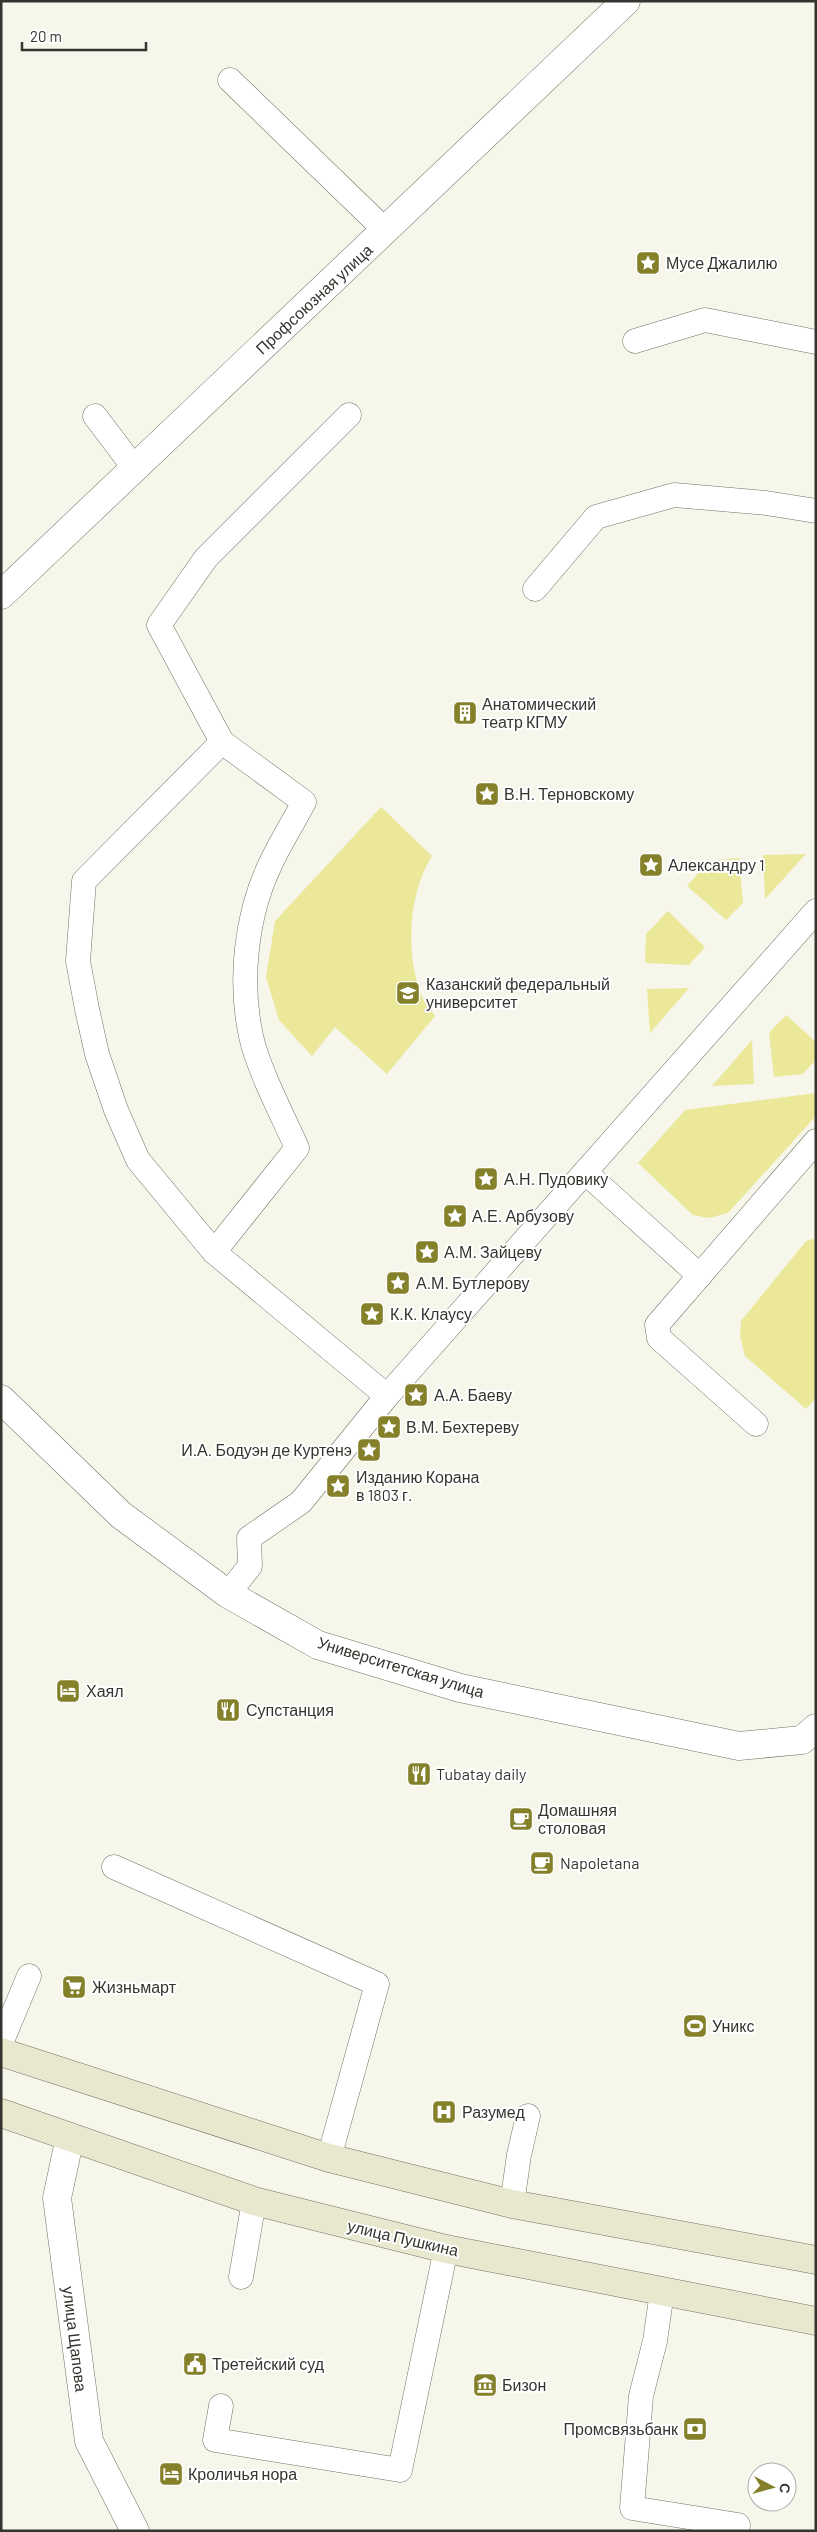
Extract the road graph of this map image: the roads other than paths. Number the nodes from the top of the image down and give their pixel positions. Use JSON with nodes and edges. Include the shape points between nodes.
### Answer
{"nodes":[{"id":1,"x":626,"y":1,"type":"edge"},
{"id":2,"x":230,"y":80,"type":"dead end"},
{"id":3,"x":386,"y":231,"type":"junction"},
{"id":4,"x":635,"y":341,"type":"dead end"},
{"id":5,"x":816,"y":342,"type":"edge"},
{"id":6,"x":348,"y":415,"type":"dead end"},
{"id":7,"x":95,"y":416,"type":"dead end"},
{"id":8,"x":134,"y":469,"type":"junction"},
{"id":9,"x":816,"y":511,"type":"edge"},
{"id":10,"x":535,"y":589,"type":"dead end"},
{"id":11,"x":1,"y":595,"type":"edge"},
{"id":12,"x":222,"y":742,"type":"junction"},
{"id":13,"x":816,"y":911,"type":"edge"},
{"id":14,"x":816,"y":1141,"type":"edge"},
{"id":15,"x":585,"y":1172,"type":"junction"},
{"id":16,"x":214,"y":1252,"type":"junction"},
{"id":17,"x":700,"y":1276,"type":"junction"},
{"id":18,"x":387,"y":1396,"type":"junction"},
{"id":19,"x":1,"y":1399,"type":"edge"},
{"id":20,"x":756,"y":1424,"type":"dead end"},
{"id":21,"x":228,"y":1594,"type":"junction"},
{"id":22,"x":816,"y":1728,"type":"edge"},
{"id":23,"x":114,"y":1867,"type":"dead end"},
{"id":24,"x":30,"y":1976,"type":"dead end"},
{"id":25,"x":1,"y":2043,"type":"edge"},
{"id":26,"x":1,"y":2052,"type":"edge"},
{"id":27,"x":1,"y":2113,"type":"edge"},
{"id":28,"x":528,"y":2116,"type":"dead end"},
{"id":29,"x":70,"y":2137,"type":"junction"},
{"id":30,"x":329,"y":2158,"type":"junction"},
{"id":31,"x":254,"y":2201,"type":"junction"},
{"id":32,"x":512,"y":2204,"type":"junction"},
{"id":33,"x":446,"y":2249,"type":"junction"},
{"id":34,"x":816,"y":2260,"type":"edge"},
{"id":35,"x":241,"y":2277,"type":"dead end"},
{"id":36,"x":662,"y":2292,"type":"junction"},
{"id":37,"x":816,"y":2321,"type":"edge"},
{"id":38,"x":221,"y":2406,"type":"dead end"},
{"id":39,"x":738,"y":2525,"type":"dead end"},
{"id":40,"x":135,"y":2531,"type":"edge"}],
"edges":[{"from":1,"to":3,"type":"street","name":"Профсоюзная улица"},
{"from":2,"to":3,"type":"lane"},
{"from":3,"to":8,"type":"street","name":"Профсоюзная улица"},
{"from":4,"to":5,"type":"lane","via":[[705,320]]},
{"from":6,"to":12,"type":"lane","via":[[206,558],[159,626]]},
{"from":7,"to":8,"type":"lane"},
{"from":8,"to":11,"type":"street","name":"Профсоюзная улица"},
{"from":9,"to":10,"type":"lane","via":[[674,495],[596,517]]},
{"from":12,"to":16,"type":"lane","via":[[304,802],[269,866],[254,906],[247,950],[246,992],[251,1037],[297,1148]]},
{"from":12,"to":16,"type":"lane","via":[[84,881],[78,961],[97,1054],[138,1160]]},
{"from":13,"to":15,"type":"lane"},
{"from":14,"to":17,"type":"lane"},
{"from":15,"to":17,"type":"lane"},
{"from":15,"to":18,"type":"lane"},
{"from":16,"to":18,"type":"lane"},
{"from":17,"to":20,"type":"lane","via":[[660,1320],[657,1335]]},
{"from":18,"to":21,"type":"lane","via":[[301,1502],[249,1538],[250,1566]]},
{"from":19,"to":21,"type":"street","name":"Университетская улица","via":[[121,1516]]},
{"from":21,"to":22,"type":"street","name":"Университетская улица","via":[[318,1645],[460,1688],[739,1746],[802,1740]]},
{"from":23,"to":30,"type":"lane","via":[[377,1984]]},
{"from":24,"to":25,"type":"lane"},
{"from":26,"to":30,"type":"main road"},
{"from":27,"to":29,"type":"main road","name":"улица Пушкина"},
{"from":28,"to":32,"type":"lane","via":[[518,2155]]},
{"from":29,"to":31,"type":"main road","name":"улица Пушкина"},
{"from":29,"to":40,"type":"street","name":"улица Щапова","via":[[57,2198],[88,2441]]},
{"from":30,"to":32,"type":"main road"},
{"from":31,"to":33,"type":"main road","name":"улица Пушкина"},
{"from":31,"to":35,"type":"lane"},
{"from":32,"to":34,"type":"main road"},
{"from":33,"to":36,"type":"main road","name":"улица Пушкина"},
{"from":33,"to":38,"type":"lane","via":[[400,2470],[215,2440]]},
{"from":36,"to":37,"type":"main road","name":"улица Пушкина"},
{"from":36,"to":39,"type":"lane","via":[[655,2341],[641,2396],[632,2508]]}]}
